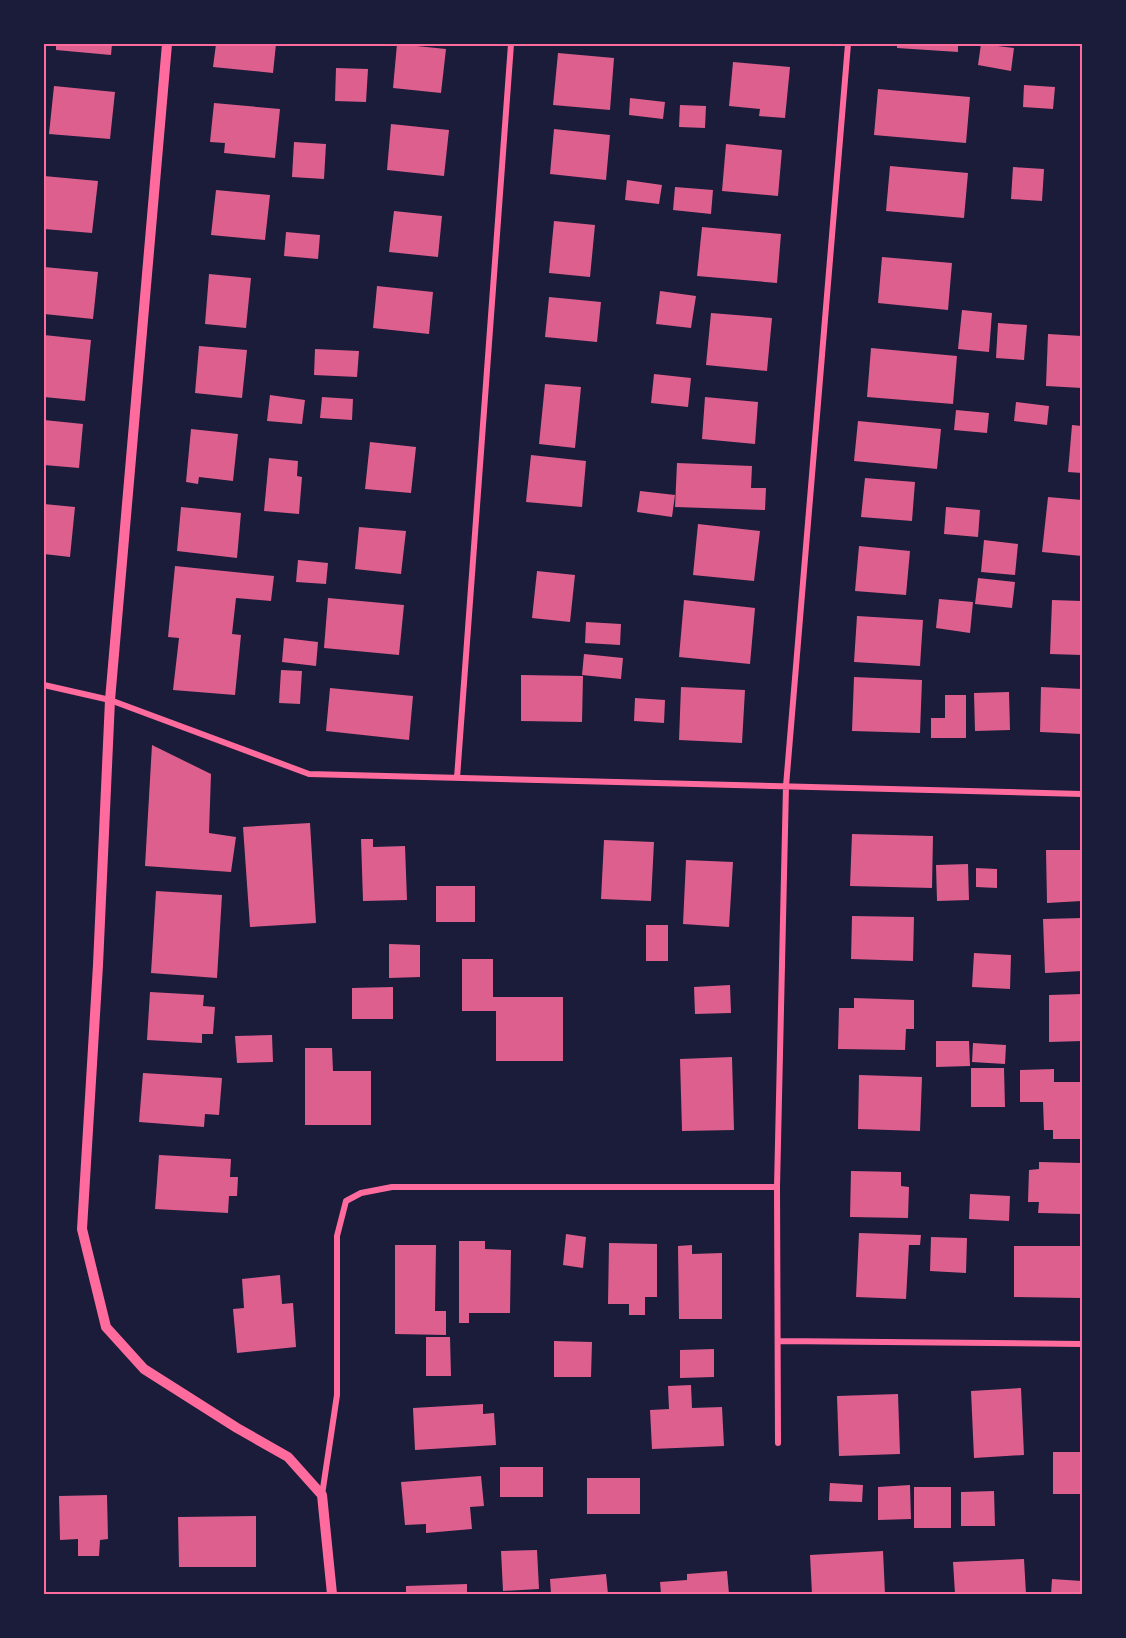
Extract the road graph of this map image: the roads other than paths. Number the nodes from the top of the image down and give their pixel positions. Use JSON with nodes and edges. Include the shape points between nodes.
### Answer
{"nodes":[{"id":1,"x":167,"y":44,"type":"edge"},
{"id":2,"x":511,"y":44,"type":"edge"},
{"id":3,"x":848,"y":44,"type":"edge"},
{"id":4,"x":44,"y":685,"type":"edge"},
{"id":5,"x":110,"y":700,"type":"junction"},
{"id":6,"x":457,"y":778,"type":"junction"},
{"id":7,"x":786,"y":786,"type":"junction"},
{"id":8,"x":1083,"y":794,"type":"edge"},
{"id":9,"x":777,"y":1187,"type":"junction"},
{"id":10,"x":779,"y":1341,"type":"junction"},
{"id":11,"x":1083,"y":1344,"type":"edge"},
{"id":12,"x":778,"y":1443,"type":"dead end"},
{"id":13,"x":322,"y":1495,"type":"junction"},
{"id":14,"x":332,"y":1594,"type":"edge"}],
"edges":[{"from":1,"to":5,"type":"street"},
{"from":2,"to":6,"type":"street"},
{"from":3,"to":7,"type":"street"},
{"from":4,"to":5,"type":"street"},
{"from":5,"to":6,"type":"street","via":[[309,774]]},
{"from":5,"to":13,"type":"street","via":[[82,1229],[106,1327],[144,1369],[288,1457]]},
{"from":6,"to":7,"type":"street"},
{"from":7,"to":8,"type":"street"},
{"from":7,"to":9,"type":"street"},
{"from":9,"to":10,"type":"street"},
{"from":9,"to":13,"type":"street","via":[[392,1187],[361,1193],[346,1202],[337,1236],[337,1395]]},
{"from":10,"to":11,"type":"street"},
{"from":10,"to":12,"type":"street"},
{"from":13,"to":14,"type":"street"}]}
